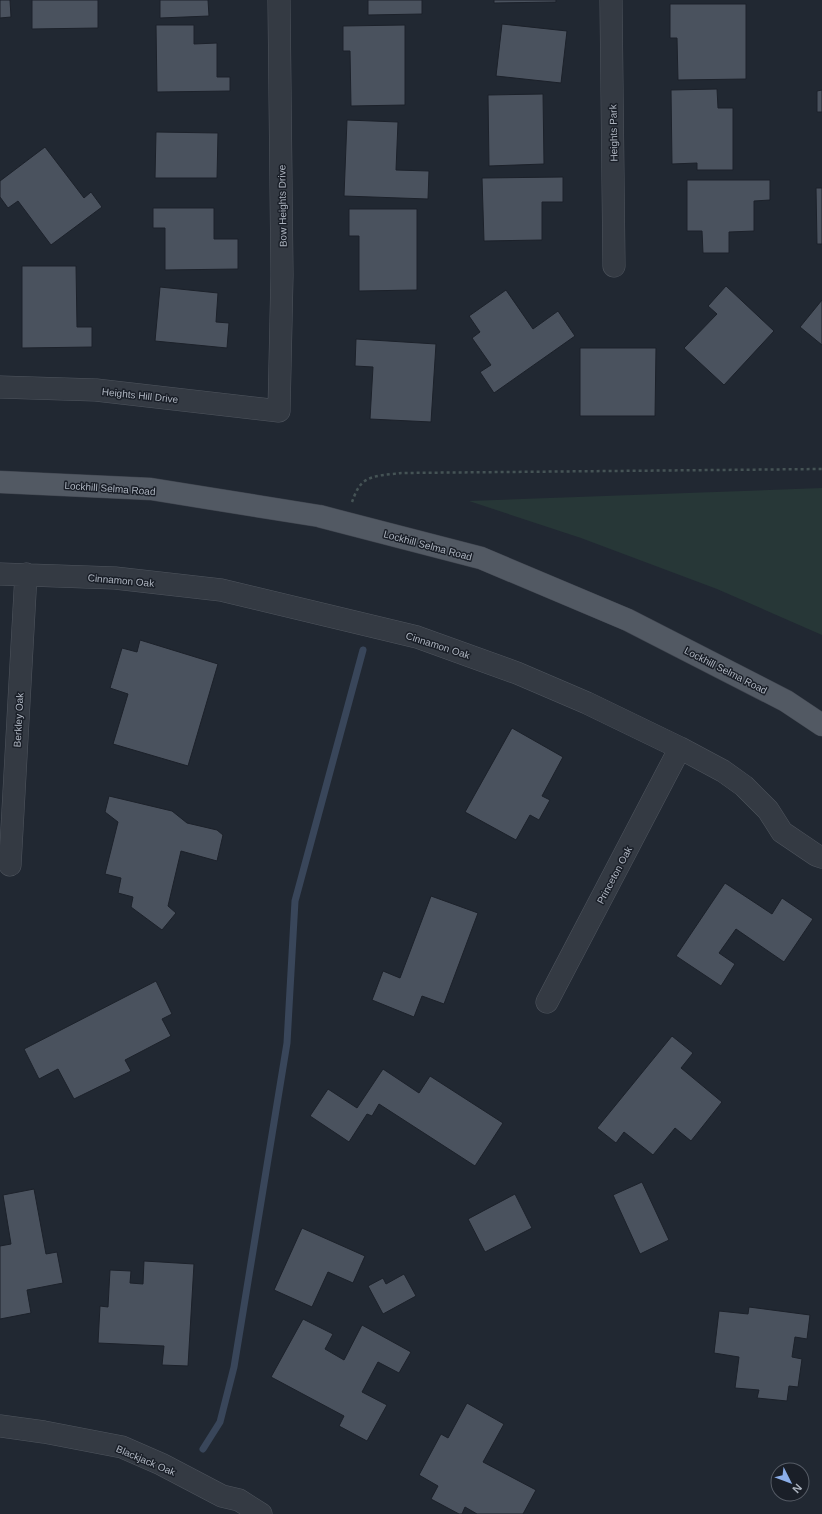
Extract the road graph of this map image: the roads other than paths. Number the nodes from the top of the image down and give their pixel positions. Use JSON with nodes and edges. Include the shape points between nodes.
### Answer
{"nodes":[{"id":1,"x":279,"y":0,"type":"edge"},
{"id":2,"x":611,"y":0,"type":"edge"},
{"id":3,"x":614,"y":266,"type":"dead end"},
{"id":4,"x":0,"y":388,"type":"edge"},
{"id":5,"x":279,"y":411,"type":"joint"},
{"id":6,"x":0,"y":482,"type":"edge"},
{"id":7,"x":0,"y":574,"type":"edge"},
{"id":8,"x":26,"y":574,"type":"junction"},
{"id":9,"x":822,"y":725,"type":"edge"},
{"id":10,"x":680,"y":748,"type":"junction"},
{"id":11,"x":822,"y":857,"type":"edge"},
{"id":12,"x":10,"y":865,"type":"dead end"},
{"id":13,"x":547,"y":1002,"type":"dead end"},
{"id":14,"x":0,"y":1426,"type":"edge"},
{"id":15,"x":261,"y":1514,"type":"edge"}],
"edges":[{"from":1,"to":5,"type":"street","name":"Bow Heights Drive","via":[[282,275]]},
{"from":2,"to":3,"type":"street","name":"Heights Park"},
{"from":4,"to":5,"type":"street","name":"Heights Hill Drive","via":[[96,390]]},
{"from":6,"to":9,"type":"main road","name":"Lockhill Selma Road","via":[[151,489],[319,516],[481,558],[628,620],[786,701]]},
{"from":7,"to":8,"type":"street","name":"Cinnamon Oak"},
{"from":8,"to":10,"type":"street","name":"Cinnamon Oak","via":[[115,578],[221,590],[417,637],[517,672],[587,702]]},
{"from":8,"to":12,"type":"street","name":"Berkley Oak"},
{"from":10,"to":11,"type":"street","name":"Cinnamon Oak","via":[[723,771],[744,786],[768,810],[782,832]]},
{"from":10,"to":13,"type":"street","name":"Princeton Oak"},
{"from":14,"to":15,"type":"street","name":"Blackjack Oak","via":[[122,1447],[222,1496],[239,1500]]}]}
